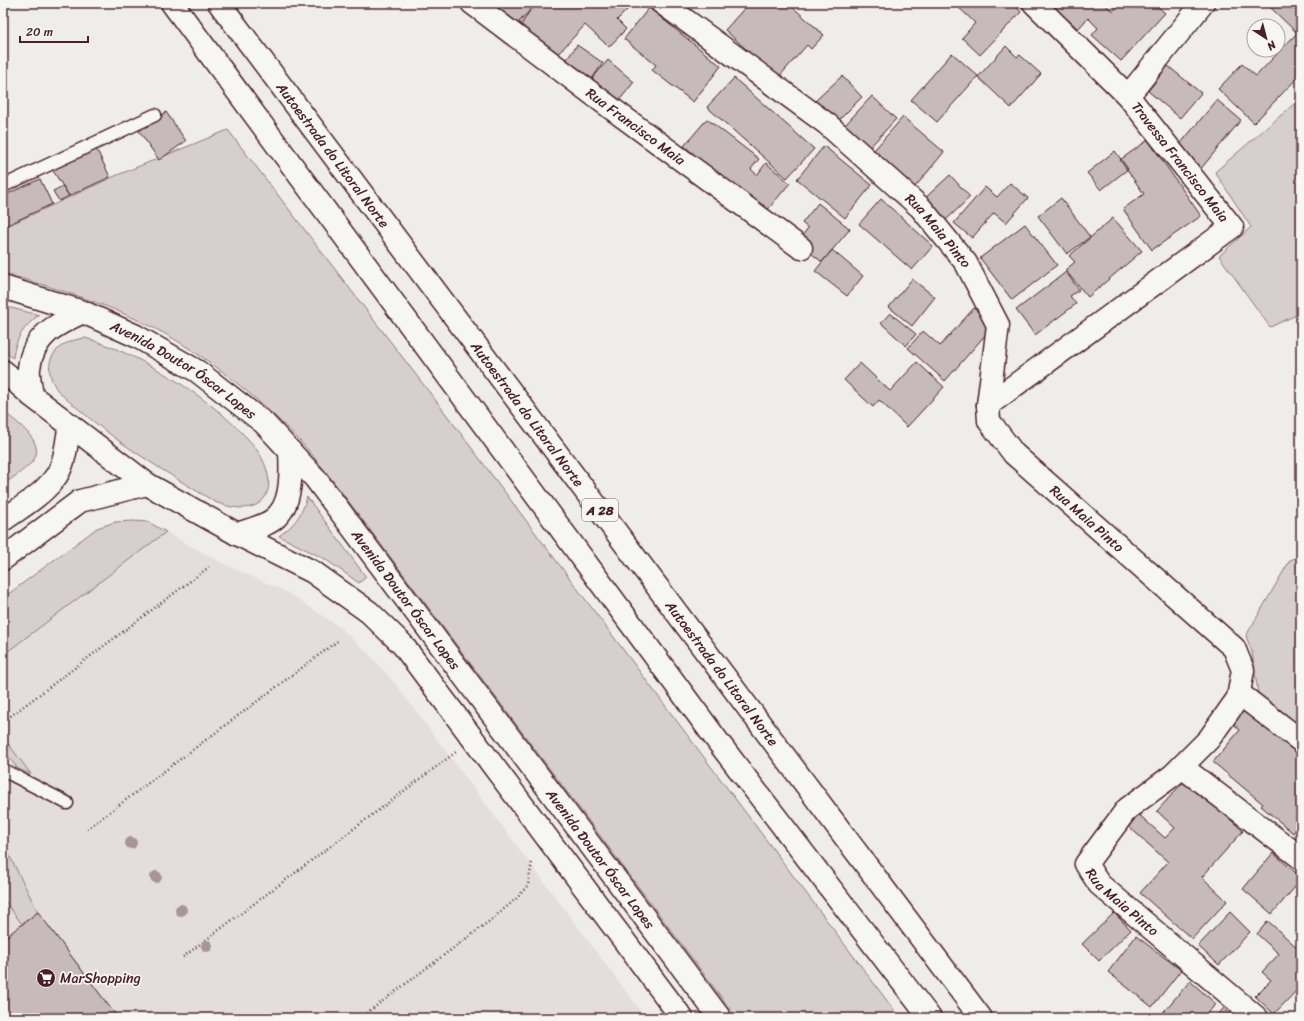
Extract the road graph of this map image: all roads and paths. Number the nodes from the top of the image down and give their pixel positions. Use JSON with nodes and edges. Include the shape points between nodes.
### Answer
{"nodes":[{"id":1,"x":172,"y":3,"type":"edge"},
{"id":2,"x":219,"y":3,"type":"edge"},
{"id":3,"x":472,"y":3,"type":"edge"},
{"id":4,"x":662,"y":3,"type":"edge"},
{"id":5,"x":1034,"y":3,"type":"edge"},
{"id":6,"x":1203,"y":3,"type":"edge"},
{"id":7,"x":1128,"y":96,"type":"junction"},
{"id":8,"x":155,"y":115,"type":"dead end"},
{"id":9,"x":3,"y":186,"type":"edge"},
{"id":10,"x":801,"y":248,"type":"dead end"},
{"id":11,"x":3,"y":287,"type":"edge"},
{"id":12,"x":83,"y":312,"type":"junction"},
{"id":13,"x":3,"y":371,"type":"edge"},
{"id":14,"x":32,"y":396,"type":"junction"},
{"id":15,"x":988,"y":405,"type":"junction"},
{"id":16,"x":70,"y":425,"type":"junction"},
{"id":17,"x":290,"y":451,"type":"junction"},
{"id":18,"x":147,"y":484,"type":"junction"},
{"id":19,"x":3,"y":520,"type":"edge"},
{"id":20,"x":237,"y":534,"type":"junction"},
{"id":21,"x":3,"y":559,"type":"edge"},
{"id":22,"x":209,"y":567,"type":"dead end"},
{"id":23,"x":339,"y":640,"type":"dead end"},
{"id":24,"x":1238,"y":698,"type":"junction"},
{"id":25,"x":4,"y":721,"type":"edge"},
{"id":26,"x":1301,"y":741,"type":"edge"},
{"id":27,"x":457,"y":751,"type":"dead end"},
{"id":28,"x":1182,"y":767,"type":"junction"},
{"id":29,"x":3,"y":770,"type":"edge"},
{"id":30,"x":67,"y":803,"type":"dead end"},
{"id":31,"x":87,"y":829,"type":"dead end"},
{"id":32,"x":1301,"y":858,"type":"edge"},
{"id":33,"x":532,"y":862,"type":"dead end"},
{"id":34,"x":183,"y":957,"type":"dead end"},
{"id":35,"x":360,"y":1018,"type":"edge"},
{"id":36,"x":682,"y":1018,"type":"edge"},
{"id":37,"x":720,"y":1018,"type":"edge"},
{"id":38,"x":930,"y":1018,"type":"edge"},
{"id":39,"x":981,"y":1018,"type":"edge"},
{"id":40,"x":1257,"y":1018,"type":"edge"}],
"edges":[{"from":1,"to":38,"type":"main road","via":[[722,747]]},
{"from":2,"to":39,"type":"main road","name":"Autoestrada do Litoral Norte","number":"A 28"},
{"from":3,"to":10,"type":"main road","name":"Rua Francisco Maia"},
{"from":4,"to":15,"type":"main road","name":"Rua Maia Pinto","via":[[827,124],[922,208],[966,263],[998,325]]},
{"from":5,"to":7,"type":"main road","name":"Travessa Francisco Maia"},
{"from":6,"to":7,"type":"main road"},
{"from":7,"to":15,"type":"main road","name":"Travessa Francisco Maia","via":[[1232,227]]},
{"from":8,"to":9,"type":"lane"},
{"from":11,"to":12,"type":"main road","name":"Avenida Doutor Óscar Lopes"},
{"from":12,"to":14,"type":"main road","via":[[55,325],[38,341],[29,368]]},
{"from":12,"to":17,"type":"main road","name":"Avenida Doutor Óscar Lopes","via":[[136,336],[197,371],[264,423]]},
{"from":13,"to":14,"type":"main road"},
{"from":14,"to":16,"type":"main road"},
{"from":15,"to":24,"type":"main road","name":"Rua Maia Pinto","via":[[989,421],[1014,454],[1234,648],[1243,670]]},
{"from":16,"to":18,"type":"main road"},
{"from":16,"to":19,"type":"main road","via":[[63,461],[55,479]]},
{"from":17,"to":20,"type":"main road","via":[[291,475],[286,500],[279,515],[264,524]]},
{"from":17,"to":37,"type":"main road","name":"Avenida Doutor Óscar Lopes","via":[[315,478]]},
{"from":18,"to":20,"type":"main road"},
{"from":18,"to":21,"type":"main road","via":[[80,501]]},
{"from":20,"to":36,"type":"main road","via":[[313,572],[369,612],[402,644]]},
{"from":22,"to":25,"type":"path"},
{"from":23,"to":31,"type":"path"},
{"from":24,"to":26,"type":"main road","via":[[1245,698]]},
{"from":24,"to":28,"type":"main road","name":"Rua Maia Pinto","via":[[1209,739]]},
{"from":27,"to":34,"type":"path"},
{"from":28,"to":32,"type":"main road"},
{"from":28,"to":40,"type":"main road","name":"Rua Maia Pinto","via":[[1127,808],[1086,864],[1100,884]]},
{"from":29,"to":30,"type":"lane"},
{"from":33,"to":35,"type":"path","via":[[528,885],[517,898]]}]}
